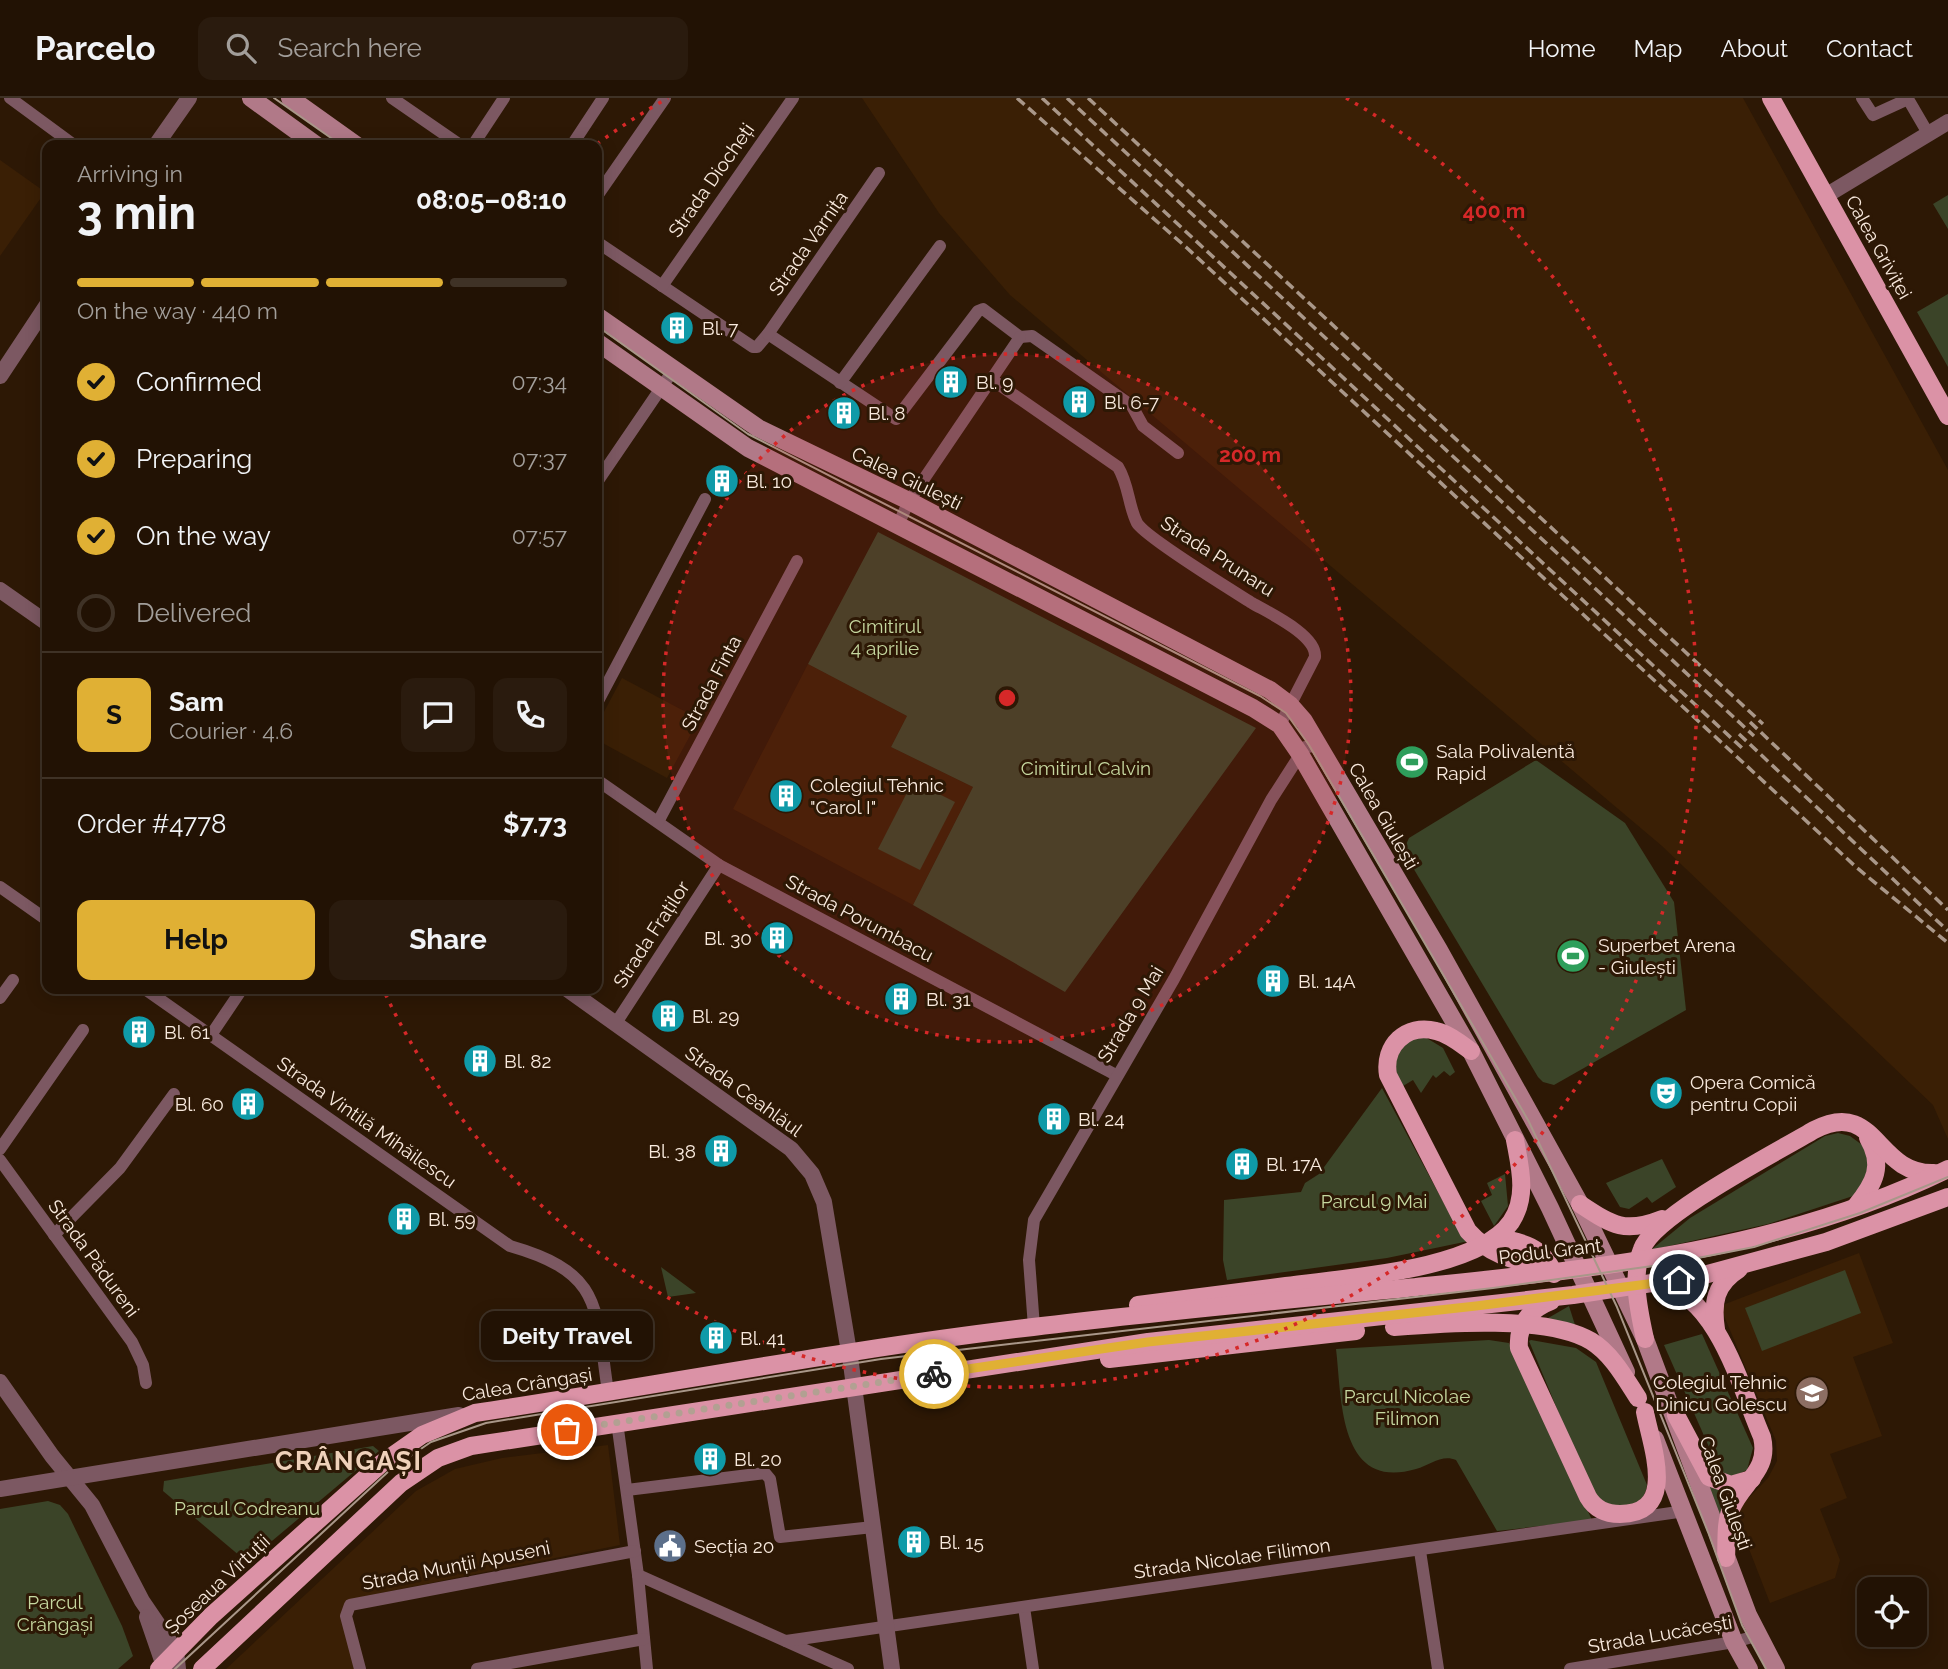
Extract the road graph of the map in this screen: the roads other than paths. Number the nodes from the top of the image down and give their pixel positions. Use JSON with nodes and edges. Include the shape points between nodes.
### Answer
{"nodes":[{"id":1,"x":10,"y":98,"type":"edge"},
{"id":2,"x":189,"y":98,"type":"edge"},
{"id":3,"x":251,"y":98,"type":"edge"},
{"id":4,"x":290,"y":98,"type":"edge"},
{"id":5,"x":392,"y":98,"type":"edge"},
{"id":6,"x":504,"y":98,"type":"edge"},
{"id":7,"x":603,"y":98,"type":"edge"},
{"id":8,"x":665,"y":98,"type":"edge"},
{"id":9,"x":793,"y":98,"type":"edge"},
{"id":10,"x":1772,"y":98,"type":"edge"},
{"id":11,"x":1862,"y":98,"type":"edge"},
{"id":12,"x":1948,"y":122,"type":"edge"},
{"id":13,"x":1929,"y":135,"type":"junction"},
{"id":14,"x":67,"y":140,"type":"edge"},
{"id":15,"x":160,"y":140,"type":"edge"},
{"id":16,"x":309,"y":140,"type":"edge"},
{"id":17,"x":349,"y":140,"type":"edge"},
{"id":18,"x":453,"y":140,"type":"edge"},
{"id":19,"x":476,"y":140,"type":"edge"},
{"id":20,"x":575,"y":140,"type":"edge"},
{"id":21,"x":879,"y":173,"type":"dead end"},
{"id":22,"x":602,"y":189,"type":"edge"},
{"id":23,"x":1827,"y":195,"type":"junction"},
{"id":24,"x":602,"y":245,"type":"edge"},
{"id":25,"x":940,"y":246,"type":"dead end"},
{"id":26,"x":662,"y":286,"type":"junction"},
{"id":27,"x":42,"y":313,"type":"edge"},
{"id":28,"x":602,"y":319,"type":"edge"},
{"id":29,"x":768,"y":334,"type":"junction"},
{"id":30,"x":1020,"y":337,"type":"junction"},
{"id":31,"x":602,"y":346,"type":"edge"},
{"id":32,"x":674,"y":369,"type":"junction"},
{"id":33,"x":0,"y":376,"type":"edge"},
{"id":34,"x":991,"y":379,"type":"junction"},
{"id":35,"x":840,"y":383,"type":"junction"},
{"id":36,"x":662,"y":388,"type":"junction"},
{"id":37,"x":1948,"y":416,"type":"edge"},
{"id":38,"x":1178,"y":453,"type":"dead end"},
{"id":39,"x":602,"y":475,"type":"edge"},
{"id":40,"x":705,"y":499,"type":"dead end"},
{"id":41,"x":909,"y":501,"type":"junction"},
{"id":42,"x":898,"y":525,"type":"junction"},
{"id":43,"x":797,"y":561,"type":"dead end"},
{"id":44,"x":0,"y":590,"type":"edge"},
{"id":45,"x":42,"y":619,"type":"edge"},
{"id":46,"x":602,"y":695,"type":"edge"},
{"id":47,"x":1290,"y":705,"type":"junction"},
{"id":48,"x":1280,"y":725,"type":"junction"},
{"id":49,"x":1318,"y":746,"type":"junction"},
{"id":50,"x":1300,"y":754,"type":"junction"},
{"id":51,"x":602,"y":783,"type":"edge"},
{"id":52,"x":658,"y":822,"type":"junction"},
{"id":53,"x":719,"y":865,"type":"junction"},
{"id":54,"x":0,"y":887,"type":"edge"},
{"id":55,"x":42,"y":916,"type":"edge"},
{"id":56,"x":13,"y":980,"type":"dead end"},
{"id":57,"x":152,"y":994,"type":"edge"},
{"id":58,"x":239,"y":994,"type":"edge"},
{"id":59,"x":574,"y":994,"type":"edge"},
{"id":60,"x":0,"y":998,"type":"edge"},
{"id":61,"x":616,"y":1023,"type":"junction"},
{"id":62,"x":83,"y":1030,"type":"dead end"},
{"id":63,"x":211,"y":1035,"type":"junction"},
{"id":64,"x":1471,"y":1051,"type":"junction"},
{"id":65,"x":1116,"y":1075,"type":"junction"},
{"id":66,"x":174,"y":1094,"type":"dead end"},
{"id":67,"x":1863,"y":1129,"type":"junction"},
{"id":68,"x":1515,"y":1140,"type":"junction"},
{"id":69,"x":0,"y":1149,"type":"edge"},
{"id":70,"x":0,"y":1160,"type":"edge"},
{"id":71,"x":1944,"y":1171,"type":"edge"},
{"id":72,"x":1948,"y":1196,"type":"edge"},
{"id":73,"x":1580,"y":1204,"type":"junction"},
{"id":74,"x":1856,"y":1206,"type":"junction"},
{"id":75,"x":1675,"y":1214,"type":"junction"},
{"id":76,"x":54,"y":1235,"type":"junction"},
{"id":77,"x":1495,"y":1238,"type":"junction"},
{"id":78,"x":1745,"y":1266,"type":"junction"},
{"id":79,"x":1563,"y":1272,"type":"junction"},
{"id":80,"x":1654,"y":1284,"type":"junction"},
{"id":81,"x":1573,"y":1295,"type":"junction"},
{"id":82,"x":1144,"y":1316,"type":"joint"},
{"id":83,"x":1034,"y":1327,"type":"junction"},
{"id":84,"x":1535,"y":1327,"type":"junction"},
{"id":85,"x":1716,"y":1331,"type":"junction"},
{"id":86,"x":1645,"y":1339,"type":"junction"},
{"id":87,"x":849,"y":1353,"type":"junction"},
{"id":88,"x":1043,"y":1358,"type":"junction"},
{"id":89,"x":0,"y":1382,"type":"edge"},
{"id":90,"x":146,"y":1383,"type":"dead end"},
{"id":91,"x":854,"y":1385,"type":"junction"},
{"id":92,"x":608,"y":1392,"type":"junction"},
{"id":93,"x":1642,"y":1405,"type":"junction"},
{"id":94,"x":475,"y":1413,"type":"junction"},
{"id":95,"x":1676,"y":1415,"type":"junction"},
{"id":96,"x":617,"y":1422,"type":"junction"},
{"id":97,"x":71,"y":1479,"type":"junction"},
{"id":98,"x":1752,"y":1479,"type":"junction"},
{"id":99,"x":0,"y":1489,"type":"edge"},
{"id":100,"x":626,"y":1490,"type":"junction"},
{"id":101,"x":1685,"y":1511,"type":"junction"},
{"id":102,"x":873,"y":1527,"type":"junction"},
{"id":103,"x":1420,"y":1550,"type":"junction"},
{"id":104,"x":635,"y":1551,"type":"junction"},
{"id":105,"x":1726,"y":1558,"type":"junction"},
{"id":106,"x":638,"y":1575,"type":"junction"},
{"id":107,"x":142,"y":1601,"type":"junction"},
{"id":108,"x":1024,"y":1607,"type":"junction"},
{"id":109,"x":886,"y":1627,"type":"junction"},
{"id":110,"x":1756,"y":1636,"type":"junction"},
{"id":111,"x":644,"y":1639,"type":"junction"},
{"id":112,"x":786,"y":1641,"type":"junction"},
{"id":113,"x":1734,"y":1642,"type":"junction"},
{"id":114,"x":176,"y":1651,"type":"junction"},
{"id":115,"x":166,"y":1668,"type":"edge"},
{"id":116,"x":202,"y":1669,"type":"edge"},
{"id":117,"x":360,"y":1669,"type":"edge"},
{"id":118,"x":477,"y":1669,"type":"edge"},
{"id":119,"x":647,"y":1669,"type":"edge"},
{"id":120,"x":848,"y":1669,"type":"edge"},
{"id":121,"x":892,"y":1669,"type":"edge"},
{"id":122,"x":1033,"y":1669,"type":"edge"},
{"id":123,"x":1438,"y":1669,"type":"edge"},
{"id":124,"x":1570,"y":1669,"type":"edge"},
{"id":125,"x":1749,"y":1669,"type":"edge"},
{"id":126,"x":1776,"y":1669,"type":"edge"}],
"edges":[{"from":1,"to":14,"type":"street"},
{"from":2,"to":15,"type":"street"},
{"from":3,"to":16,"type":"main road"},
{"from":4,"to":17,"type":"main road"},
{"from":5,"to":18,"type":"street"},
{"from":6,"to":19,"type":"street"},
{"from":7,"to":20,"type":"street"},
{"from":8,"to":22,"type":"street"},
{"from":9,"to":26,"type":"street","name":"Strada Diocheți"},
{"from":10,"to":23,"type":"main road","name":"Calea Griviței"},
{"from":11,"to":13,"type":"street","via":[[1873,115],[1908,99]]},
{"from":12,"to":13,"type":"street"},
{"from":13,"to":23,"type":"street"},
{"from":21,"to":29,"type":"street","name":"Strada Varnița"},
{"from":23,"to":37,"type":"main road","name":"Calea Griviței"},
{"from":24,"to":26,"type":"street"},
{"from":25,"to":35,"type":"street"},
{"from":26,"to":29,"type":"street","via":[[753,347]]},
{"from":27,"to":33,"type":"street"},
{"from":28,"to":32,"type":"main road","name":"Calea Giulești"},
{"from":29,"to":35,"type":"street"},
{"from":30,"to":34,"type":"street"},
{"from":30,"to":35,"type":"street","via":[[981,309],[896,419]]},
{"from":30,"to":38,"type":"street","via":[[1032,336],[1132,406],[1143,426]]},
{"from":31,"to":36,"type":"main road"},
{"from":32,"to":36,"type":"street"},
{"from":32,"to":41,"type":"main road","name":"Calea Giulești","via":[[758,428]]},
{"from":34,"to":41,"type":"street"},
{"from":34,"to":47,"type":"street","name":"Strada Prunaru","via":[[1118,467],[1139,526],[1215,581],[1294,627],[1315,652]]},
{"from":36,"to":39,"type":"street"},
{"from":36,"to":42,"type":"main road","via":[[748,448]]},
{"from":40,"to":46,"type":"street"},
{"from":41,"to":42,"type":"street"},
{"from":41,"to":47,"type":"main road","name":"Calea Giulești","via":[[1270,690]]},
{"from":42,"to":48,"type":"main road","via":[[1188,672]]},
{"from":43,"to":52,"type":"street","name":"Strada Finta"},
{"from":44,"to":45,"type":"street"},
{"from":47,"to":48,"type":"street","name":"Strada Prunaru"},
{"from":47,"to":49,"type":"main road","name":"Calea Giulești"},
{"from":48,"to":50,"type":"main road"},
{"from":49,"to":50,"type":"street","via":[[1309,745]]},
{"from":49,"to":73,"type":"main road","name":"Calea Giulești","via":[[1439,950]]},
{"from":50,"to":64,"type":"main road"},
{"from":50,"to":65,"type":"street","name":"Strada 9 Mai"},
{"from":51,"to":52,"type":"street","name":"Strada Porumbacu"},
{"from":52,"to":53,"type":"street","name":"Strada Porumbacu"},
{"from":53,"to":61,"type":"street","name":"Strada Fraților"},
{"from":53,"to":65,"type":"street","name":"Strada Porumbacu"},
{"from":54,"to":55,"type":"street"},
{"from":56,"to":60,"type":"street"},
{"from":57,"to":63,"type":"street","name":"Strada Vintilă Mihăilescu"},
{"from":58,"to":63,"type":"street"},
{"from":59,"to":61,"type":"street","name":"Strada Ceahlăul"},
{"from":61,"to":87,"type":"street","name":"Strada Ceahlăul","via":[[780,1141],[807,1166],[824,1202]]},
{"from":62,"to":69,"type":"street"},
{"from":63,"to":92,"type":"street","name":"Strada Vintilă Mihăilescu","via":[[510,1246],[544,1256],[581,1282],[594,1302]]},
{"from":64,"to":68,"type":"main road"},
{"from":64,"to":79,"type":"main road","via":[[1441,1032],[1408,1033],[1390,1048],[1391,1084],[1475,1239],[1500,1256]]},
{"from":65,"to":83,"type":"street","name":"Strada 9 Mai","via":[[1034,1220],[1029,1260]]},
{"from":66,"to":76,"type":"street","via":[[120,1168]]},
{"from":67,"to":71,"type":"main road","via":[[1902,1167],[1923,1173]]},
{"from":67,"to":74,"type":"main road","via":[[1878,1167],[1870,1189]]},
{"from":67,"to":75,"type":"main road","via":[[1845,1121],[1823,1125]]},
{"from":68,"to":77,"type":"main road","via":[[1521,1200],[1510,1223]]},
{"from":68,"to":93,"type":"main road"},
{"from":70,"to":76,"type":"street","name":"Strada Pădureni"},
{"from":71,"to":74,"type":"main road","name":"Podul Grant"},
{"from":72,"to":78,"type":"main road","via":[[1865,1229]]},
{"from":73,"to":75,"type":"main road","via":[[1624,1227],[1645,1226]]},
{"from":73,"to":86,"type":"main road","name":"Calea Giulești"},
{"from":74,"to":79,"type":"main road","name":"Podul Grant","via":[[1747,1241]]},
{"from":75,"to":86,"type":"main road","via":[[1650,1235],[1641,1250],[1637,1291]]},
{"from":76,"to":90,"type":"street","name":"Strada Pădureni","via":[[132,1342]]},
{"from":77,"to":83,"type":"main road","via":[[1459,1255],[1413,1267],[1062,1315]]},
{"from":77,"to":84,"type":"main road","via":[[1536,1249],[1553,1271],[1556,1287],[1552,1302]]},
{"from":78,"to":80,"type":"main road"},
{"from":78,"to":85,"type":"main road","via":[[1727,1278],[1716,1295]]},
{"from":79,"to":82,"type":"main road","name":"Podul Grant"},
{"from":80,"to":81,"type":"main road"},
{"from":80,"to":85,"type":"main road","via":[[1689,1297]]},
{"from":81,"to":88,"type":"main road"},
{"from":81,"to":93,"type":"main road","via":[[1544,1303],[1532,1312],[1521,1328],[1519,1348],[1588,1497],[1598,1509],[1629,1514],[1654,1496],[1658,1478]]},
{"from":82,"to":83,"type":"main road","name":"Calea Crângași"},
{"from":83,"to":87,"type":"main road","name":"Calea Crângași"},
{"from":84,"to":88,"type":"main road","via":[[1476,1323],[1409,1326],[1085,1362]]},
{"from":84,"to":93,"type":"main road","via":[[1591,1340],[1611,1359]]},
{"from":85,"to":98,"type":"main road","via":[[1762,1437],[1764,1458]]},
{"from":86,"to":95,"type":"main road","name":"Calea Giulești"},
{"from":87,"to":91,"type":"street","name":"Strada Ceahlăul"},
{"from":87,"to":92,"type":"main road","name":"Calea Crângași"},
{"from":88,"to":91,"type":"main road"},
{"from":89,"to":97,"type":"street"},
{"from":91,"to":96,"type":"main road"},
{"from":91,"to":102,"type":"street"},
{"from":92,"to":94,"type":"main road","name":"Calea Crângași"},
{"from":93,"to":101,"type":"main road"},
{"from":94,"to":97,"type":"street","name":"Calea Crângași"},
{"from":94,"to":114,"type":"main road","name":"Șoseaua Virtuții","via":[[422,1435],[382,1463]]},
{"from":95,"to":98,"type":"main road","via":[[1709,1477],[1731,1485]]},
{"from":95,"to":105,"type":"main road","name":"Calea Giulești"},
{"from":96,"to":100,"type":"street"},
{"from":96,"to":116,"type":"main road","via":[[486,1443],[438,1458],[412,1474]]},
{"from":97,"to":99,"type":"street","name":"Calea Crângași"},
{"from":97,"to":107,"type":"street","via":[[92,1505]]},
{"from":98,"to":105,"type":"main road","via":[[1729,1514]]},
{"from":100,"to":102,"type":"street","via":[[760,1472],[768,1475],[780,1537]]},
{"from":100,"to":104,"type":"street"},
{"from":101,"to":103,"type":"street","name":"Strada Nicolae Filimon"},
{"from":101,"to":113,"type":"main road"},
{"from":102,"to":109,"type":"street"},
{"from":103,"to":108,"type":"street","name":"Strada Nicolae Filimon"},
{"from":103,"to":123,"type":"street"},
{"from":104,"to":106,"type":"street"},
{"from":104,"to":117,"type":"street","name":"Strada Munții Apuseni","via":[[350,1605],[346,1616]]},
{"from":105,"to":110,"type":"main road","name":"Calea Giulești"},
{"from":106,"to":111,"type":"street"},
{"from":106,"to":112,"type":"street"},
{"from":107,"to":114,"type":"street"},
{"from":107,"to":115,"type":"street"},
{"from":108,"to":109,"type":"street","name":"Strada Nicolae Filimon"},
{"from":108,"to":122,"type":"street"},
{"from":109,"to":112,"type":"street","name":"Strada Nicolae Filimon"},
{"from":109,"to":121,"type":"street"},
{"from":110,"to":113,"type":"street","name":"Strada Lucăcești"},
{"from":110,"to":126,"type":"main road","name":"Calea Giulești"},
{"from":111,"to":118,"type":"street"},
{"from":111,"to":119,"type":"street"},
{"from":112,"to":120,"type":"street"},
{"from":113,"to":124,"type":"street","name":"Strada Lucăcești"},
{"from":113,"to":125,"type":"main road"},
{"from":114,"to":115,"type":"main road","name":"Șoseaua Virtuții"}]}
